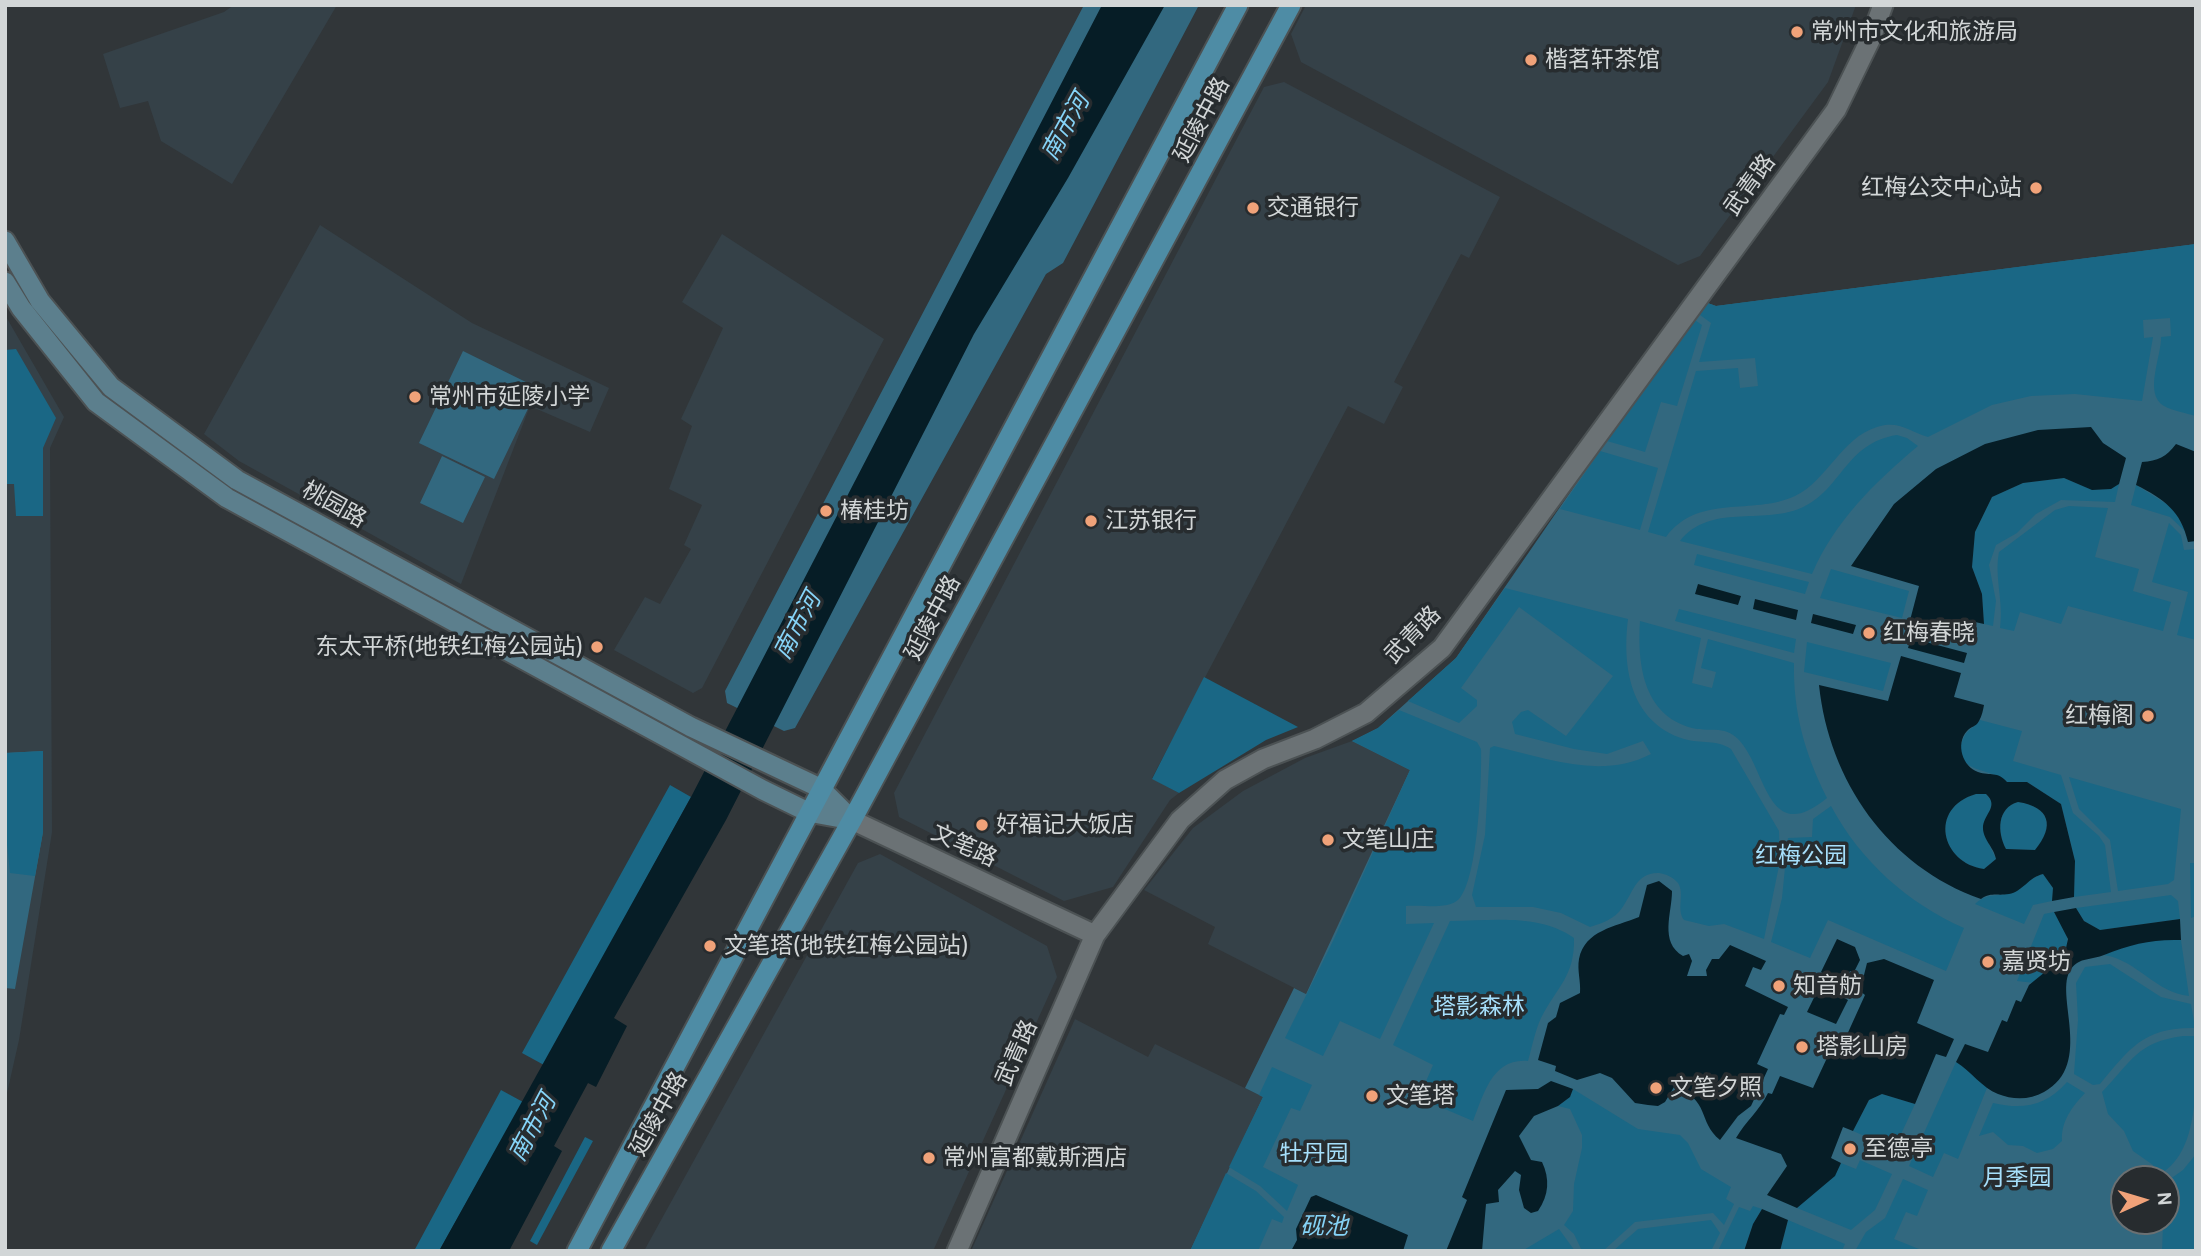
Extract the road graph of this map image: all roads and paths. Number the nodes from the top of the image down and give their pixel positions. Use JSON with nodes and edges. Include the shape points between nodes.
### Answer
{"nodes":[{"id":1,"x":1238,"y":5,"type":"edge"},
{"id":2,"x":1291,"y":5,"type":"edge"},
{"id":3,"x":1883,"y":5,"type":"edge"},
{"id":4,"x":5,"y":241,"type":"edge"},
{"id":5,"x":5,"y":282,"type":"edge"},
{"id":6,"x":820,"y":788,"type":"junction"},
{"id":7,"x":808,"y":812,"type":"junction"},
{"id":8,"x":852,"y":820,"type":"junction"},
{"id":9,"x":1095,"y":935,"type":"junction"},
{"id":10,"x":577,"y":1251,"type":"edge"},
{"id":11,"x":611,"y":1251,"type":"edge"},
{"id":12,"x":957,"y":1251,"type":"edge"}],
"edges":[{"from":1,"to":6,"type":"main road","name":"延陵中路"},
{"from":2,"to":8,"type":"main road","name":"延陵中路"},
{"from":3,"to":9,"type":"street","name":"武青路","via":[[1836,110],[1442,648],[1366,713],[1225,780],[1180,820]]},
{"from":4,"to":6,"type":"main road","name":"桃园路","via":[[40,301],[111,387],[237,480],[704,733]]},
{"from":5,"to":7,"type":"main road","via":[[96,402],[227,498]]},
{"from":6,"to":7,"type":"main road","name":"延陵中路"},
{"from":6,"to":8,"type":"main road","name":"文笔路"},
{"from":7,"to":8,"type":"main road"},
{"from":7,"to":10,"type":"main road","name":"延陵中路"},
{"from":8,"to":9,"type":"street","name":"文笔路"},
{"from":8,"to":11,"type":"main road","name":"延陵中路"},
{"from":9,"to":12,"type":"street","name":"武青路"}]}
